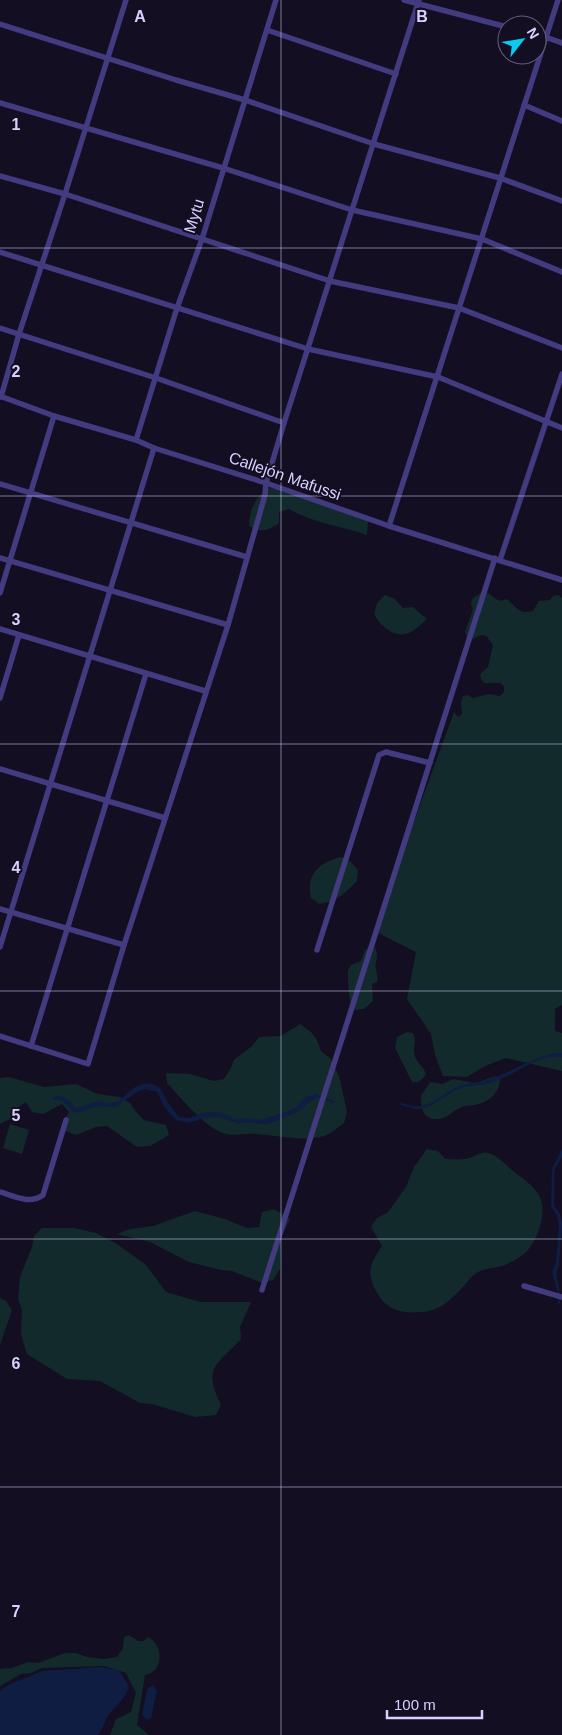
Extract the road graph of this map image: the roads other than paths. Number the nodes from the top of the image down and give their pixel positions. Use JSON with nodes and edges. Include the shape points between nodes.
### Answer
{"nodes":[{"id":1,"x":126,"y":0,"type":"edge"},
{"id":2,"x":276,"y":0,"type":"edge"},
{"id":3,"x":404,"y":0,"type":"edge"},
{"id":4,"x":558,"y":0,"type":"edge"},
{"id":5,"x":419,"y":2,"type":"edge"},
{"id":6,"x":0,"y":24,"type":"edge"},
{"id":7,"x":497,"y":24,"type":"edge"},
{"id":8,"x":267,"y":30,"type":"junction"},
{"id":9,"x":547,"y":33,"type":"edge"},
{"id":10,"x":547,"y":36,"type":"edge"},
{"id":11,"x":562,"y":43,"type":"edge"},
{"id":12,"x":108,"y":59,"type":"junction"},
{"id":13,"x":537,"y":65,"type":"edge"},
{"id":14,"x":396,"y":74,"type":"junction"},
{"id":15,"x":245,"y":100,"type":"junction"},
{"id":16,"x":0,"y":103,"type":"edge"},
{"id":17,"x":524,"y":105,"type":"junction"},
{"id":18,"x":562,"y":121,"type":"edge"},
{"id":19,"x":85,"y":127,"type":"junction"},
{"id":20,"x":374,"y":144,"type":"junction"},
{"id":21,"x":223,"y":168,"type":"junction"},
{"id":22,"x":0,"y":176,"type":"edge"},
{"id":23,"x":500,"y":178,"type":"junction"},
{"id":24,"x":65,"y":194,"type":"junction"},
{"id":25,"x":562,"y":202,"type":"edge"},
{"id":26,"x":352,"y":210,"type":"junction"},
{"id":27,"x":202,"y":239,"type":"junction"},
{"id":28,"x":482,"y":239,"type":"junction"},
{"id":29,"x":0,"y":252,"type":"edge"},
{"id":30,"x":42,"y":266,"type":"junction"},
{"id":31,"x":562,"y":272,"type":"edge"},
{"id":32,"x":330,"y":281,"type":"junction"},
{"id":33,"x":177,"y":308,"type":"junction"},
{"id":34,"x":459,"y":308,"type":"junction"},
{"id":35,"x":0,"y":328,"type":"edge"},
{"id":36,"x":19,"y":334,"type":"junction"},
{"id":37,"x":562,"y":348,"type":"edge"},
{"id":38,"x":308,"y":350,"type":"junction"},
{"id":39,"x":562,"y":374,"type":"edge"},
{"id":40,"x":438,"y":377,"type":"junction"},
{"id":41,"x":156,"y":378,"type":"junction"},
{"id":42,"x":1,"y":397,"type":"edge"},
{"id":43,"x":54,"y":416,"type":"junction"},
{"id":44,"x":284,"y":422,"type":"junction"},
{"id":45,"x":546,"y":423,"type":"junction"},
{"id":46,"x":562,"y":428,"type":"edge"},
{"id":47,"x":136,"y":440,"type":"junction"},
{"id":48,"x":154,"y":448,"type":"junction"},
{"id":49,"x":266,"y":483,"type":"junction"},
{"id":50,"x":0,"y":484,"type":"edge"},
{"id":51,"x":30,"y":493,"type":"junction"},
{"id":52,"x":130,"y":523,"type":"junction"},
{"id":53,"x":389,"y":526,"type":"junction"},
{"id":54,"x":247,"y":557,"type":"junction"},
{"id":55,"x":0,"y":558,"type":"edge"},
{"id":56,"x":498,"y":559,"type":"junction"},
{"id":57,"x":10,"y":562,"type":"junction"},
{"id":58,"x":562,"y":580,"type":"edge"},
{"id":59,"x":109,"y":591,"type":"junction"},
{"id":60,"x":0,"y":593,"type":"edge"},
{"id":61,"x":228,"y":625,"type":"junction"},
{"id":62,"x":0,"y":629,"type":"edge"},
{"id":63,"x":19,"y":635,"type":"junction"},
{"id":64,"x":89,"y":657,"type":"junction"},
{"id":65,"x":146,"y":674,"type":"junction"},
{"id":66,"x":206,"y":691,"type":"junction"},
{"id":67,"x":0,"y":698,"type":"edge"},
{"id":68,"x":430,"y":763,"type":"junction"},
{"id":69,"x":0,"y":769,"type":"edge"},
{"id":70,"x":50,"y":784,"type":"junction"},
{"id":71,"x":107,"y":801,"type":"junction"},
{"id":72,"x":165,"y":818,"type":"junction"},
{"id":73,"x":0,"y":909,"type":"edge"},
{"id":74,"x":11,"y":913,"type":"junction"},
{"id":75,"x":68,"y":928,"type":"junction"},
{"id":76,"x":124,"y":945,"type":"junction"},
{"id":77,"x":0,"y":947,"type":"edge"},
{"id":78,"x":317,"y":950,"type":"dead end"},
{"id":79,"x":0,"y":1036,"type":"edge"},
{"id":80,"x":31,"y":1046,"type":"junction"},
{"id":81,"x":66,"y":1120,"type":"dead end"},
{"id":82,"x":0,"y":1192,"type":"edge"},
{"id":83,"x":524,"y":1286,"type":"dead end"},
{"id":84,"x":262,"y":1290,"type":"dead end"},
{"id":85,"x":560,"y":1297,"type":"edge"}],
"edges":[{"from":1,"to":12,"type":"street"},
{"from":2,"to":8,"type":"street","name":"Mytu"},
{"from":3,"to":5,"type":"street"},
{"from":4,"to":9,"type":"street"},
{"from":5,"to":7,"type":"street"},
{"from":5,"to":14,"type":"street"},
{"from":6,"to":12,"type":"street"},
{"from":8,"to":14,"type":"street"},
{"from":8,"to":15,"type":"street","name":"Mytu"},
{"from":10,"to":11,"type":"street"},
{"from":12,"to":15,"type":"street"},
{"from":12,"to":19,"type":"street"},
{"from":13,"to":17,"type":"street"},
{"from":14,"to":20,"type":"street"},
{"from":15,"to":20,"type":"street"},
{"from":15,"to":21,"type":"street","name":"Mytu"},
{"from":16,"to":19,"type":"street"},
{"from":17,"to":18,"type":"street"},
{"from":17,"to":23,"type":"street"},
{"from":19,"to":21,"type":"street"},
{"from":19,"to":24,"type":"street"},
{"from":20,"to":23,"type":"street"},
{"from":20,"to":26,"type":"street"},
{"from":21,"to":26,"type":"street"},
{"from":21,"to":27,"type":"street","name":"Mytu"},
{"from":22,"to":24,"type":"street"},
{"from":23,"to":25,"type":"street"},
{"from":23,"to":28,"type":"street"},
{"from":24,"to":27,"type":"street"},
{"from":24,"to":30,"type":"street"},
{"from":26,"to":28,"type":"street"},
{"from":26,"to":32,"type":"street"},
{"from":27,"to":32,"type":"street"},
{"from":27,"to":33,"type":"street","name":"Mytu"},
{"from":28,"to":31,"type":"street"},
{"from":28,"to":34,"type":"street"},
{"from":29,"to":30,"type":"street"},
{"from":30,"to":33,"type":"street"},
{"from":30,"to":36,"type":"street"},
{"from":32,"to":34,"type":"street"},
{"from":32,"to":38,"type":"street"},
{"from":33,"to":38,"type":"street"},
{"from":33,"to":41,"type":"street","name":"Mytu"},
{"from":34,"to":37,"type":"street"},
{"from":34,"to":40,"type":"street"},
{"from":35,"to":36,"type":"street"},
{"from":36,"to":41,"type":"street"},
{"from":36,"to":42,"type":"street"},
{"from":38,"to":40,"type":"street"},
{"from":38,"to":44,"type":"street"},
{"from":39,"to":45,"type":"street"},
{"from":40,"to":45,"type":"street"},
{"from":40,"to":53,"type":"street"},
{"from":41,"to":44,"type":"street"},
{"from":41,"to":47,"type":"street","name":"Mytu"},
{"from":42,"to":43,"type":"street","name":"Callejón Mafussi"},
{"from":43,"to":47,"type":"street","name":"Callejón Mafussi"},
{"from":43,"to":51,"type":"street"},
{"from":44,"to":49,"type":"street"},
{"from":45,"to":46,"type":"street"},
{"from":45,"to":56,"type":"street"},
{"from":47,"to":48,"type":"street","name":"Callejón Mafussi"},
{"from":48,"to":49,"type":"street","name":"Callejón Mafussi"},
{"from":48,"to":52,"type":"street"},
{"from":49,"to":53,"type":"street","name":"Callejón Mafussi"},
{"from":49,"to":54,"type":"street","via":[[266,495]]},
{"from":50,"to":51,"type":"street"},
{"from":51,"to":52,"type":"street"},
{"from":51,"to":57,"type":"street"},
{"from":52,"to":54,"type":"street"},
{"from":52,"to":59,"type":"street"},
{"from":53,"to":56,"type":"street","name":"Callejón Mafussi"},
{"from":54,"to":61,"type":"street"},
{"from":55,"to":57,"type":"street"},
{"from":56,"to":58,"type":"street","name":"Callejón Mafussi"},
{"from":56,"to":68,"type":"street"},
{"from":57,"to":59,"type":"street"},
{"from":57,"to":60,"type":"street"},
{"from":59,"to":61,"type":"street"},
{"from":59,"to":64,"type":"street"},
{"from":61,"to":66,"type":"street"},
{"from":62,"to":63,"type":"street"},
{"from":63,"to":64,"type":"street"},
{"from":63,"to":67,"type":"street"},
{"from":64,"to":65,"type":"street"},
{"from":64,"to":70,"type":"street"},
{"from":65,"to":66,"type":"street"},
{"from":65,"to":71,"type":"street"},
{"from":66,"to":72,"type":"street"},
{"from":68,"to":78,"type":"street","via":[[386,752],[380,755]]},
{"from":68,"to":84,"type":"street"},
{"from":69,"to":70,"type":"street"},
{"from":70,"to":71,"type":"street"},
{"from":70,"to":74,"type":"street"},
{"from":71,"to":72,"type":"street"},
{"from":71,"to":75,"type":"street"},
{"from":72,"to":76,"type":"street"},
{"from":73,"to":74,"type":"street"},
{"from":74,"to":75,"type":"street"},
{"from":74,"to":77,"type":"street"},
{"from":75,"to":76,"type":"street"},
{"from":75,"to":80,"type":"street"},
{"from":76,"to":80,"type":"street","via":[[88,1064]]},
{"from":79,"to":80,"type":"street"},
{"from":81,"to":82,"type":"street","via":[[42,1195],[30,1201]]},
{"from":83,"to":85,"type":"street"}]}
